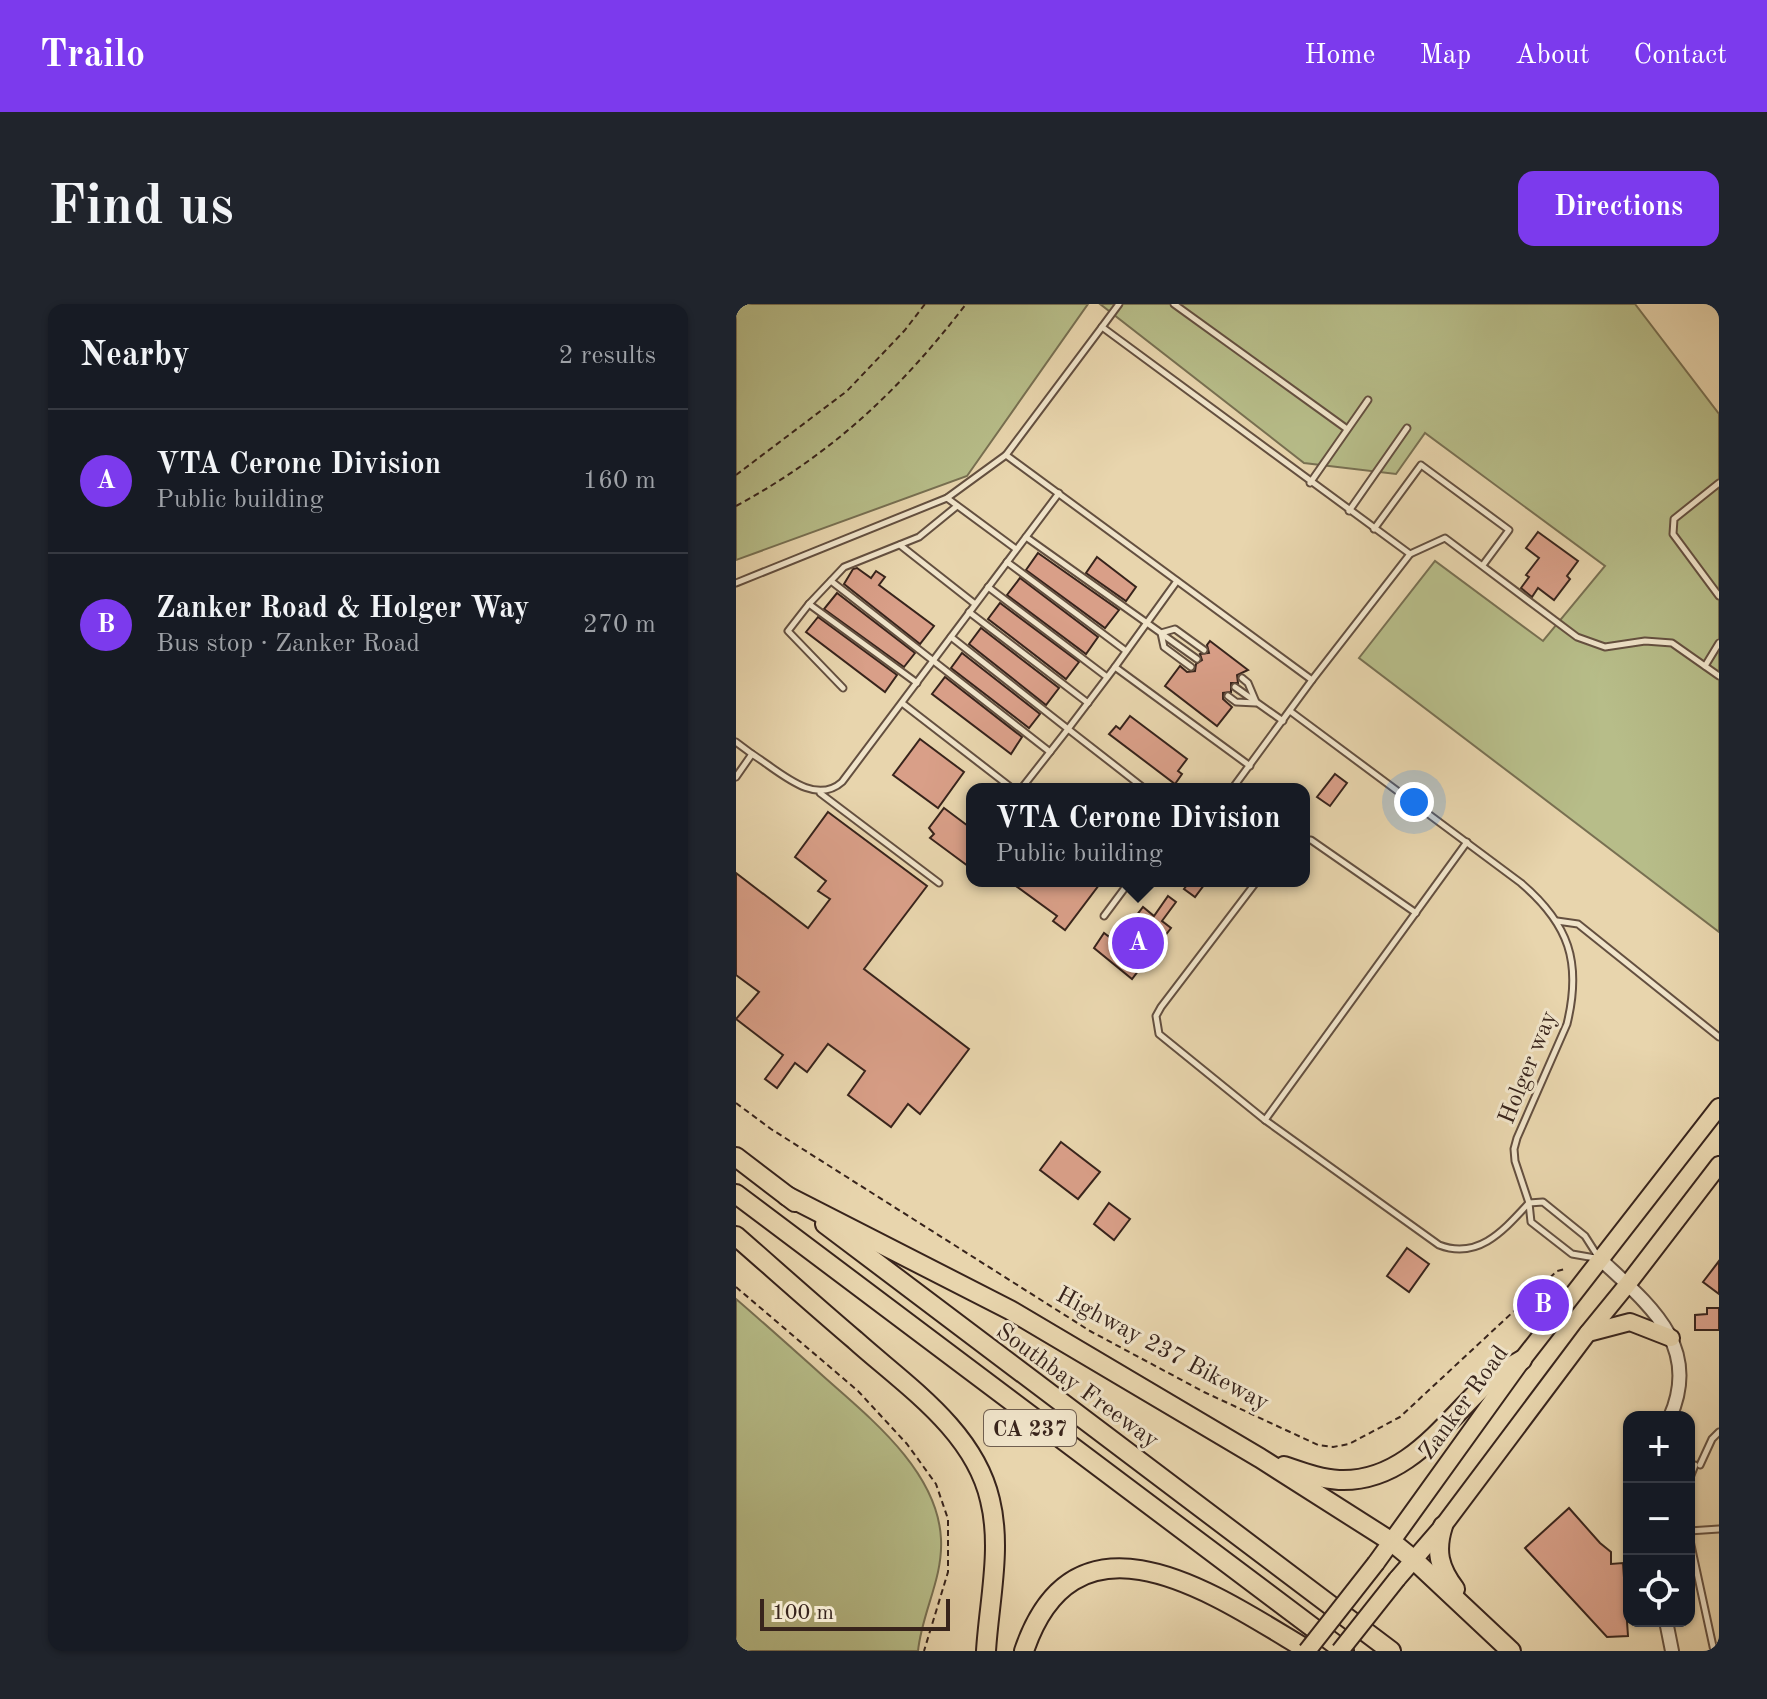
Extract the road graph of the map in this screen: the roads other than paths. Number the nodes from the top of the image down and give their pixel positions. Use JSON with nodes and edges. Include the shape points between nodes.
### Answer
{"nodes":[{"id":1,"x":1119,"y":304,"type":"edge"},
{"id":2,"x":1174,"y":304,"type":"edge"},
{"id":3,"x":1102,"y":327,"type":"junction"},
{"id":4,"x":1368,"y":400,"type":"dead end"},
{"id":5,"x":1407,"y":428,"type":"dead end"},
{"id":6,"x":1347,"y":429,"type":"junction"},
{"id":7,"x":1006,"y":455,"type":"junction"},
{"id":8,"x":1310,"y":483,"type":"junction"},
{"id":9,"x":1719,"y":483,"type":"edge"},
{"id":10,"x":1059,"y":493,"type":"junction"},
{"id":11,"x":947,"y":498,"type":"junction"},
{"id":12,"x":957,"y":506,"type":"junction"},
{"id":13,"x":1349,"y":511,"type":"junction"},
{"id":14,"x":1374,"y":529,"type":"junction"},
{"id":15,"x":1026,"y":537,"type":"junction"},
{"id":16,"x":900,"y":545,"type":"junction"},
{"id":17,"x":1016,"y":549,"type":"junction"},
{"id":18,"x":1410,"y":554,"type":"junction"},
{"id":19,"x":1007,"y":562,"type":"junction"},
{"id":20,"x":1483,"y":565,"type":"junction"},
{"id":21,"x":831,"y":581,"type":"junction"},
{"id":22,"x":1177,"y":581,"type":"junction"},
{"id":23,"x":736,"y":583,"type":"edge"},
{"id":24,"x":988,"y":587,"type":"junction"},
{"id":25,"x":1719,"y":596,"type":"edge"},
{"id":26,"x":809,"y":604,"type":"junction"},
{"id":27,"x":975,"y":604,"type":"junction"},
{"id":28,"x":969,"y":612,"type":"junction"},
{"id":29,"x":1146,"y":623,"type":"junction"},
{"id":30,"x":1161,"y":633,"type":"junction"},
{"id":31,"x":951,"y":637,"type":"junction"},
{"id":32,"x":1719,"y":643,"type":"edge"},
{"id":33,"x":1204,"y":650,"type":"dead end"},
{"id":34,"x":1126,"y":651,"type":"junction"},
{"id":35,"x":1197,"y":659,"type":"dead end"},
{"id":36,"x":934,"y":660,"type":"junction"},
{"id":37,"x":1705,"y":666,"type":"junction"},
{"id":38,"x":1115,"y":667,"type":"junction"},
{"id":39,"x":1191,"y":667,"type":"dead end"},
{"id":40,"x":1719,"y":676,"type":"edge"},
{"id":41,"x":1107,"y":677,"type":"junction"},
{"id":42,"x":1242,"y":678,"type":"dead end"},
{"id":43,"x":1312,"y":680,"type":"junction"},
{"id":44,"x":917,"y":683,"type":"junction"},
{"id":45,"x":1235,"y":687,"type":"dead end"},
{"id":46,"x":843,"y":688,"type":"dead end"},
{"id":47,"x":1228,"y":696,"type":"dead end"},
{"id":48,"x":902,"y":703,"type":"junction"},
{"id":49,"x":1088,"y":703,"type":"junction"},
{"id":50,"x":1257,"y":703,"type":"junction"},
{"id":51,"x":1290,"y":711,"type":"junction"},
{"id":52,"x":1283,"y":721,"type":"junction"},
{"id":53,"x":1068,"y":729,"type":"junction"},
{"id":54,"x":736,"y":742,"type":"edge"},
{"id":55,"x":1050,"y":752,"type":"junction"},
{"id":56,"x":752,"y":754,"type":"junction"},
{"id":57,"x":1250,"y":766,"type":"junction"},
{"id":58,"x":736,"y":777,"type":"edge"},
{"id":59,"x":1005,"y":783,"type":"edge"},
{"id":60,"x":1026,"y":783,"type":"edge"},
{"id":61,"x":1137,"y":783,"type":"edge"},
{"id":62,"x":1237,"y":783,"type":"edge"},
{"id":63,"x":820,"y":792,"type":"junction"},
{"id":64,"x":1310,"y":840,"type":"edge"},
{"id":65,"x":1467,"y":842,"type":"junction"},
{"id":66,"x":939,"y":883,"type":"dead end"},
{"id":67,"x":1126,"y":887,"type":"edge"},
{"id":68,"x":1252,"y":887,"type":"edge"},
{"id":69,"x":1416,"y":913,"type":"junction"},
{"id":70,"x":1104,"y":916,"type":"dead end"},
{"id":71,"x":1557,"y":921,"type":"junction"},
{"id":72,"x":1719,"y":1037,"type":"edge"},
{"id":73,"x":1719,"y":1107,"type":"edge"},
{"id":74,"x":1265,"y":1120,"type":"junction"},
{"id":75,"x":736,"y":1157,"type":"edge"},
{"id":76,"x":1719,"y":1165,"type":"edge"},
{"id":77,"x":736,"y":1194,"type":"edge"},
{"id":78,"x":787,"y":1196,"type":"junction"},
{"id":79,"x":1529,"y":1203,"type":"junction"},
{"id":80,"x":736,"y":1208,"type":"edge"},
{"id":81,"x":736,"y":1236,"type":"edge"},
{"id":82,"x":1600,"y":1259,"type":"junction"},
{"id":83,"x":1627,"y":1285,"type":"junction"},
{"id":84,"x":1587,"y":1334,"type":"junction"},
{"id":85,"x":1671,"y":1338,"type":"junction"},
{"id":86,"x":1522,"y":1360,"type":"junction"},
{"id":87,"x":1672,"y":1411,"type":"edge"},
{"id":88,"x":1719,"y":1432,"type":"edge"},
{"id":89,"x":1260,"y":1458,"type":"junction"},
{"id":90,"x":1695,"y":1469,"type":"edge"},
{"id":91,"x":1443,"y":1526,"type":"junction"},
{"id":92,"x":1719,"y":1529,"type":"edge"},
{"id":93,"x":1695,"y":1533,"type":"edge"},
{"id":94,"x":1392,"y":1542,"type":"junction"},
{"id":95,"x":1693,"y":1555,"type":"edge"},
{"id":96,"x":1414,"y":1560,"type":"junction"},
{"id":97,"x":1481,"y":1623,"type":"junction"},
{"id":98,"x":1667,"y":1627,"type":"edge"},
{"id":99,"x":986,"y":1651,"type":"edge"},
{"id":100,"x":1024,"y":1651,"type":"edge"},
{"id":101,"x":1308,"y":1651,"type":"edge"},
{"id":102,"x":1323,"y":1651,"type":"edge"},
{"id":103,"x":1342,"y":1651,"type":"edge"},
{"id":104,"x":1391,"y":1651,"type":"edge"},
{"id":105,"x":1511,"y":1651,"type":"edge"},
{"id":106,"x":1672,"y":1651,"type":"edge"},
{"id":107,"x":1714,"y":1651,"type":"edge"}],
"edges":[{"from":1,"to":3,"type":"lane"},
{"from":2,"to":6,"type":"lane"},
{"from":3,"to":7,"type":"lane"},
{"from":3,"to":8,"type":"lane"},
{"from":4,"to":6,"type":"lane"},
{"from":5,"to":13,"type":"lane"},
{"from":6,"to":8,"type":"lane"},
{"from":7,"to":10,"type":"lane"},
{"from":7,"to":11,"type":"lane"},
{"from":8,"to":13,"type":"lane"},
{"from":9,"to":25,"type":"lane","via":[[1674,519],[1673,534]]},
{"from":10,"to":15,"type":"lane"},
{"from":10,"to":22,"type":"lane"},
{"from":11,"to":12,"type":"lane"},
{"from":11,"to":23,"type":"lane"},
{"from":12,"to":16,"type":"lane","via":[[919,537]]},
{"from":12,"to":17,"type":"lane"},
{"from":13,"to":14,"type":"lane"},
{"from":14,"to":18,"type":"lane"},
{"from":14,"to":20,"type":"lane","via":[[1421,465],[1509,530]]},
{"from":15,"to":17,"type":"lane"},
{"from":15,"to":29,"type":"lane"},
{"from":16,"to":21,"type":"lane","via":[[844,567]]},
{"from":16,"to":27,"type":"lane"},
{"from":17,"to":19,"type":"lane"},
{"from":18,"to":20,"type":"lane","via":[[1445,538]]},
{"from":18,"to":43,"type":"lane"},
{"from":19,"to":24,"type":"lane"},
{"from":19,"to":34,"type":"lane"},
{"from":20,"to":37,"type":"lane","via":[[1577,637],[1605,647],[1672,643]]},
{"from":21,"to":26,"type":"lane"},
{"from":21,"to":36,"type":"lane"},
{"from":22,"to":29,"type":"lane"},
{"from":22,"to":43,"type":"lane"},
{"from":24,"to":27,"type":"lane"},
{"from":24,"to":41,"type":"lane"},
{"from":26,"to":44,"type":"lane"},
{"from":26,"to":46,"type":"lane","via":[[788,631]]},
{"from":27,"to":28,"type":"lane"},
{"from":28,"to":31,"type":"lane"},
{"from":28,"to":49,"type":"lane"},
{"from":29,"to":30,"type":"lane"},
{"from":29,"to":34,"type":"lane"},
{"from":30,"to":33,"type":"lane","via":[[1175,629]]},
{"from":30,"to":35,"type":"lane"},
{"from":30,"to":39,"type":"lane","via":[[1164,647]]},
{"from":31,"to":36,"type":"lane"},
{"from":31,"to":53,"type":"lane"},
{"from":32,"to":37,"type":"lane"},
{"from":34,"to":38,"type":"lane"},
{"from":36,"to":44,"type":"lane"},
{"from":36,"to":55,"type":"lane"},
{"from":37,"to":40,"type":"lane"},
{"from":38,"to":41,"type":"lane"},
{"from":38,"to":57,"type":"lane"},
{"from":41,"to":49,"type":"lane"},
{"from":42,"to":50,"type":"lane"},
{"from":43,"to":51,"type":"lane"},
{"from":44,"to":48,"type":"lane"},
{"from":45,"to":50,"type":"lane"},
{"from":47,"to":50,"type":"lane"},
{"from":48,"to":59,"type":"lane"},
{"from":48,"to":63,"type":"lane","via":[[842,782]]},
{"from":49,"to":53,"type":"lane"},
{"from":50,"to":52,"type":"lane"},
{"from":51,"to":52,"type":"lane"},
{"from":51,"to":65,"type":"lane","name":"Holger way"},
{"from":52,"to":57,"type":"lane"},
{"from":53,"to":55,"type":"lane"},
{"from":53,"to":61,"type":"lane"},
{"from":54,"to":56,"type":"lane"},
{"from":55,"to":60,"type":"lane"},
{"from":56,"to":58,"type":"lane"},
{"from":56,"to":63,"type":"lane"},
{"from":57,"to":62,"type":"lane"},
{"from":63,"to":66,"type":"lane"},
{"from":64,"to":69,"type":"lane"},
{"from":65,"to":69,"type":"lane"},
{"from":65,"to":71,"type":"lane","name":"Holger way","via":[[1543,902]]},
{"from":67,"to":70,"type":"lane"},
{"from":68,"to":74,"type":"lane","via":[[1161,1007],[1156,1024],[1159,1034]]},
{"from":69,"to":74,"type":"lane"},
{"from":71,"to":72,"type":"lane","via":[[1578,924]]},
{"from":71,"to":79,"type":"lane","name":"Holger way","via":[[1571,958],[1574,986],[1567,1024],[1514,1149]]},
{"from":73,"to":82,"type":"main road","name":"Zanker Road"},
{"from":74,"to":79,"type":"lane","via":[[1448,1248],[1469,1249],[1489,1242]]},
{"from":75,"to":78,"type":"highway","name":"Southbay Freeway","number":"CA 237"},
{"from":76,"to":83,"type":"main road"},
{"from":77,"to":103,"type":"highway"},
{"from":78,"to":89,"type":"highway","via":[[1010,1310]]},
{"from":78,"to":104,"type":"highway","name":"Southbay Freeway","number":"CA 237"},
{"from":79,"to":82,"type":"lane","via":[[1543,1202],[1585,1236]]},
{"from":79,"to":82,"type":"lane","via":[[1531,1222],[1572,1254]]},
{"from":80,"to":102,"type":"highway","number":"CA 237"},
{"from":81,"to":99,"type":"highway","via":[[928,1405],[968,1451],[986,1488],[994,1529]]},
{"from":82,"to":83,"type":"street"},
{"from":82,"to":86,"type":"main road","name":"Zanker Road"},
{"from":83,"to":84,"type":"main road"},
{"from":83,"to":85,"type":"street"},
{"from":84,"to":85,"type":"main road","via":[[1630,1322]]},
{"from":84,"to":91,"type":"main road"},
{"from":85,"to":87,"type":"street","via":[[1681,1374]]},
{"from":86,"to":89,"type":"highway","via":[[1492,1377],[1416,1453],[1379,1473],[1339,1480]]},
{"from":86,"to":94,"type":"main road","name":"Zanker Road"},
{"from":88,"to":90,"type":"lane"},
{"from":89,"to":94,"type":"highway"},
{"from":91,"to":96,"type":"main road"},
{"from":91,"to":97,"type":"highway","via":[[1437,1547],[1440,1564]]},
{"from":92,"to":93,"type":"lane"},
{"from":94,"to":96,"type":"highway"},
{"from":94,"to":101,"type":"main road","name":"Zanker Road","bridge":true},
{"from":95,"to":107,"type":"lane"},
{"from":96,"to":97,"type":"highway"},
{"from":96,"to":103,"type":"main road","bridge":true},
{"from":97,"to":105,"type":"highway"},
{"from":98,"to":106,"type":"street"},
{"from":100,"to":101,"type":"highway","via":[[1043,1610],[1059,1593],[1098,1571],[1123,1567],[1183,1580]]}]}
